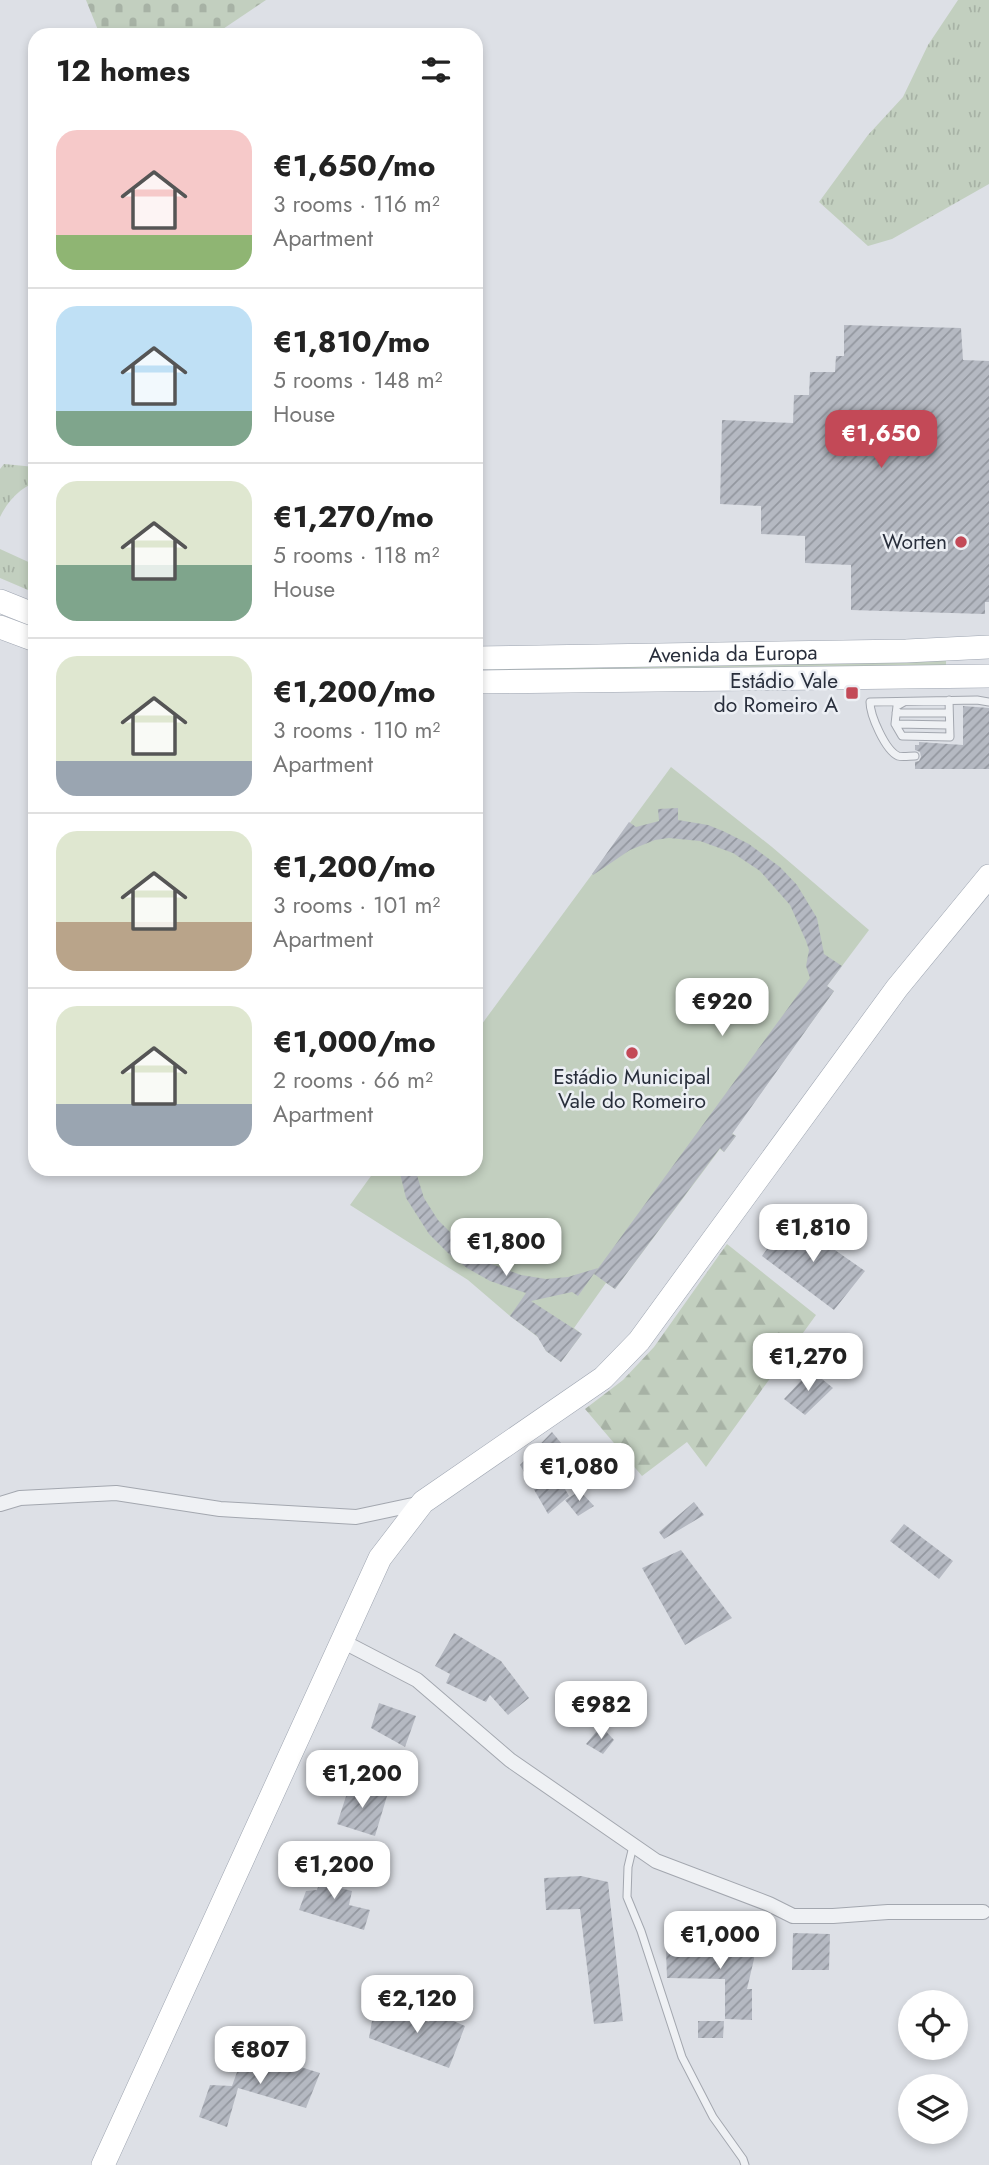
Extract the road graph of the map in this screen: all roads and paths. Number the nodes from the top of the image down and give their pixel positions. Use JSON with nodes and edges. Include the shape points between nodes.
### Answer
{"nodes":[{"id":1,"x":0,"y":601,"type":"edge"},
{"id":2,"x":28,"y":612,"type":"edge"},
{"id":3,"x":0,"y":627,"type":"edge"},
{"id":4,"x":28,"y":637,"type":"edge"},
{"id":5,"x":989,"y":647,"type":"edge"},
{"id":6,"x":483,"y":658,"type":"edge"},
{"id":7,"x":989,"y":677,"type":"edge"},
{"id":8,"x":483,"y":682,"type":"edge"},
{"id":9,"x":948,"y":700,"type":"junction"},
{"id":10,"x":906,"y":701,"type":"junction"},
{"id":11,"x":989,"y":702,"type":"edge"},
{"id":12,"x":896,"y":713,"type":"junction"},
{"id":13,"x":949,"y":713,"type":"junction"},
{"id":14,"x":895,"y":724,"type":"junction"},
{"id":15,"x":949,"y":725,"type":"junction"},
{"id":16,"x":915,"y":756,"type":"dead end"},
{"id":17,"x":989,"y":876,"type":"edge"},
{"id":18,"x":423,"y":1503,"type":"junction"},
{"id":19,"x":0,"y":1504,"type":"edge"},
{"id":20,"x":342,"y":1642,"type":"junction"},
{"id":21,"x":633,"y":1846,"type":"junction"},
{"id":22,"x":983,"y":1912,"type":"dead end"},
{"id":23,"x":103,"y":2165,"type":"edge"},
{"id":24,"x":745,"y":2165,"type":"edge"}],
"edges":[{"from":1,"to":2,"type":"main road"},
{"from":3,"to":4,"type":"main road"},
{"from":5,"to":6,"type":"main road","name":"Avenida da Europa"},
{"from":7,"to":8,"type":"main road","name":"Avenida da Europa"},
{"from":9,"to":10,"type":"lane"},
{"from":9,"to":11,"type":"lane"},
{"from":9,"to":13,"type":"lane"},
{"from":10,"to":12,"type":"lane","via":[[897,706]]},
{"from":10,"to":16,"type":"lane","via":[[870,702],[870,712],[891,750],[899,756]]},
{"from":12,"to":13,"type":"lane"},
{"from":12,"to":14,"type":"lane"},
{"from":13,"to":15,"type":"lane"},
{"from":14,"to":15,"type":"lane"},
{"from":14,"to":15,"type":"lane","via":[[904,737],[950,737]]},
{"from":17,"to":18,"type":"main road","via":[[897,988],[639,1340],[603,1378]]},
{"from":18,"to":19,"type":"street","via":[[355,1517],[220,1509],[116,1493],[20,1498]]},
{"from":18,"to":20,"type":"main road","via":[[380,1558]]},
{"from":20,"to":21,"type":"street","via":[[417,1680],[510,1760]]},
{"from":20,"to":23,"type":"main road"},
{"from":21,"to":22,"type":"street","via":[[656,1861],[793,1916]]},
{"from":21,"to":24,"type":"lane","via":[[627,1896],[682,2057]]}]}
